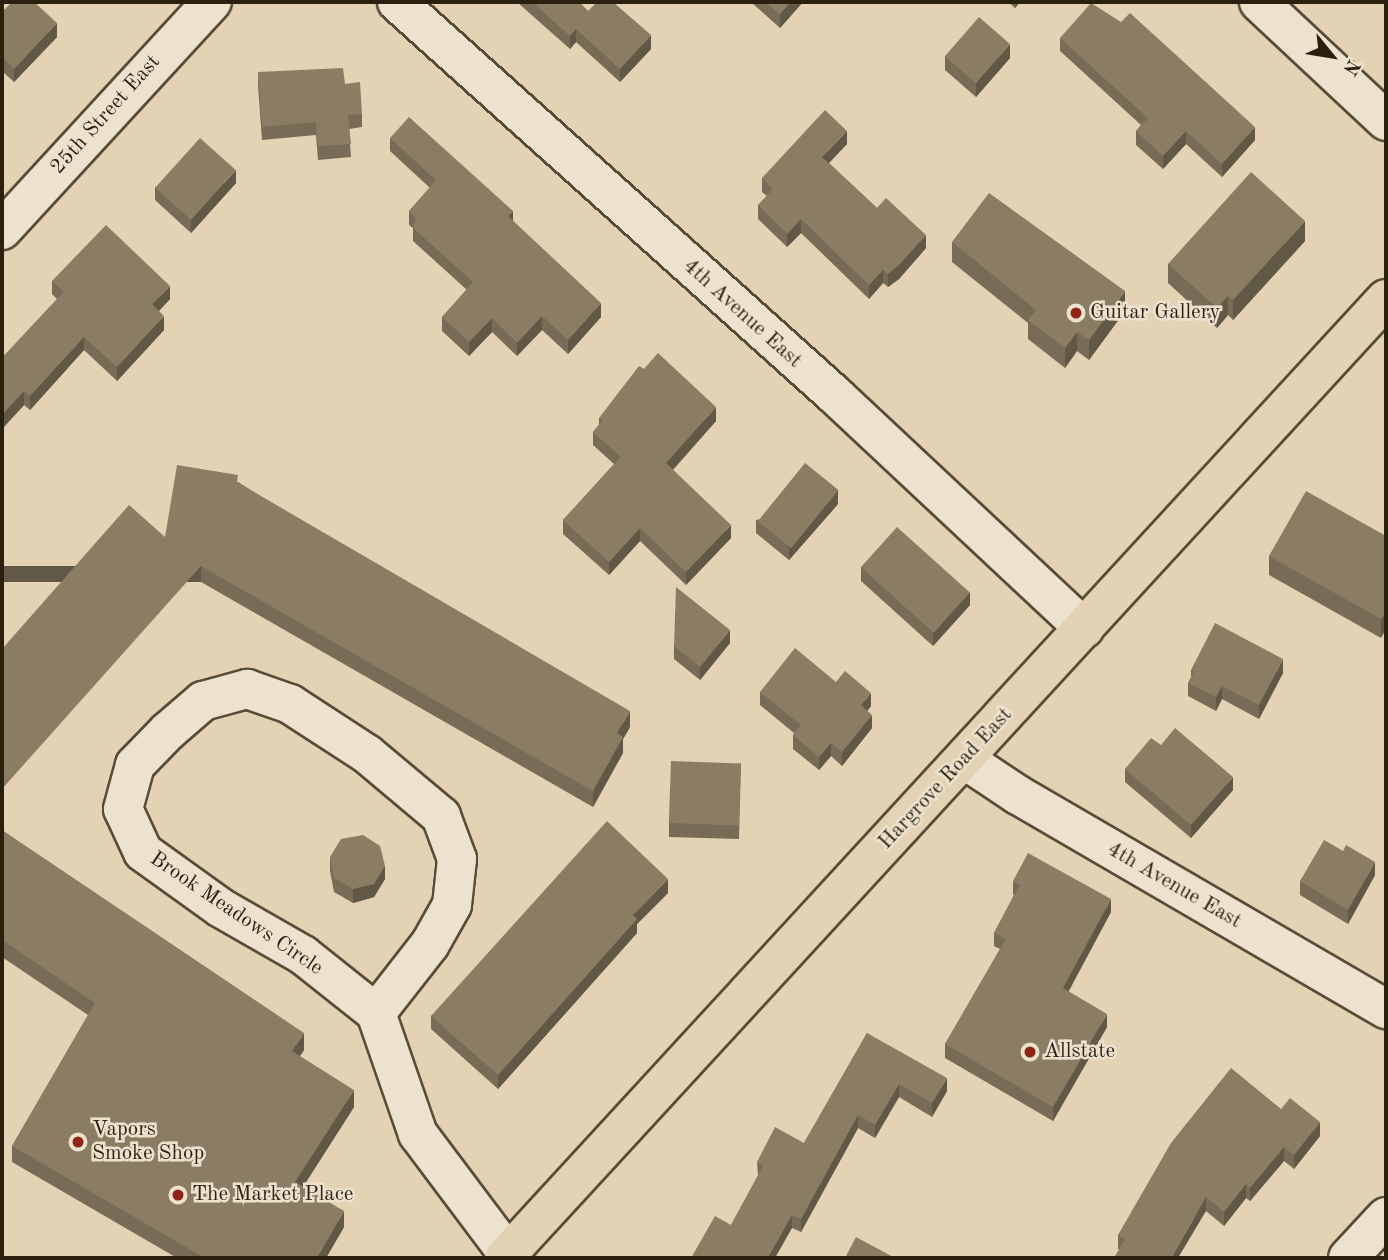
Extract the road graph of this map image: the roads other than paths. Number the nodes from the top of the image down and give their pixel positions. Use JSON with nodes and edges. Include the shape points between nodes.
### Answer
{"nodes":[{"id":1,"x":212,"y":2,"type":"edge"},
{"id":2,"x":397,"y":2,"type":"edge"},
{"id":3,"x":1259,"y":2,"type":"edge"},
{"id":4,"x":1386,"y":121,"type":"edge"},
{"id":5,"x":2,"y":230,"type":"edge"},
{"id":6,"x":1386,"y":299,"type":"edge"},
{"id":7,"x":1084,"y":628,"type":"junction"},
{"id":8,"x":964,"y":759,"type":"junction"},
{"id":9,"x":1386,"y":1009,"type":"edge"},
{"id":10,"x":376,"y":1013,"type":"junction"},
{"id":11,"x":1386,"y":1217,"type":"edge"},
{"id":12,"x":508,"y":1257,"type":"edge"},
{"id":13,"x":1349,"y":1258,"type":"edge"}],
"edges":[{"from":1,"to":5,"type":"street","name":"25th Street East"},
{"from":2,"to":7,"type":"street","name":"4th Avenue East","via":[[836,396]]},
{"from":3,"to":4,"type":"street"},
{"from":6,"to":7,"type":"main road","name":"Hargrove Road East"},
{"from":7,"to":8,"type":"main road","name":"Hargrove Road East"},
{"from":8,"to":9,"type":"street","name":"4th Avenue East"},
{"from":8,"to":12,"type":"main road","name":"Hargrove Road East"},
{"from":10,"to":10,"type":"street","name":"Brook Meadows Circle","via":[[430,944],[452,905],[457,859],[441,816],[367,754],[289,704],[247,689],[203,701],[135,765],[123,809],[143,852],[221,908],[303,956]]},
{"from":10,"to":12,"type":"street","via":[[418,1133]]},
{"from":11,"to":13,"type":"street"}]}
